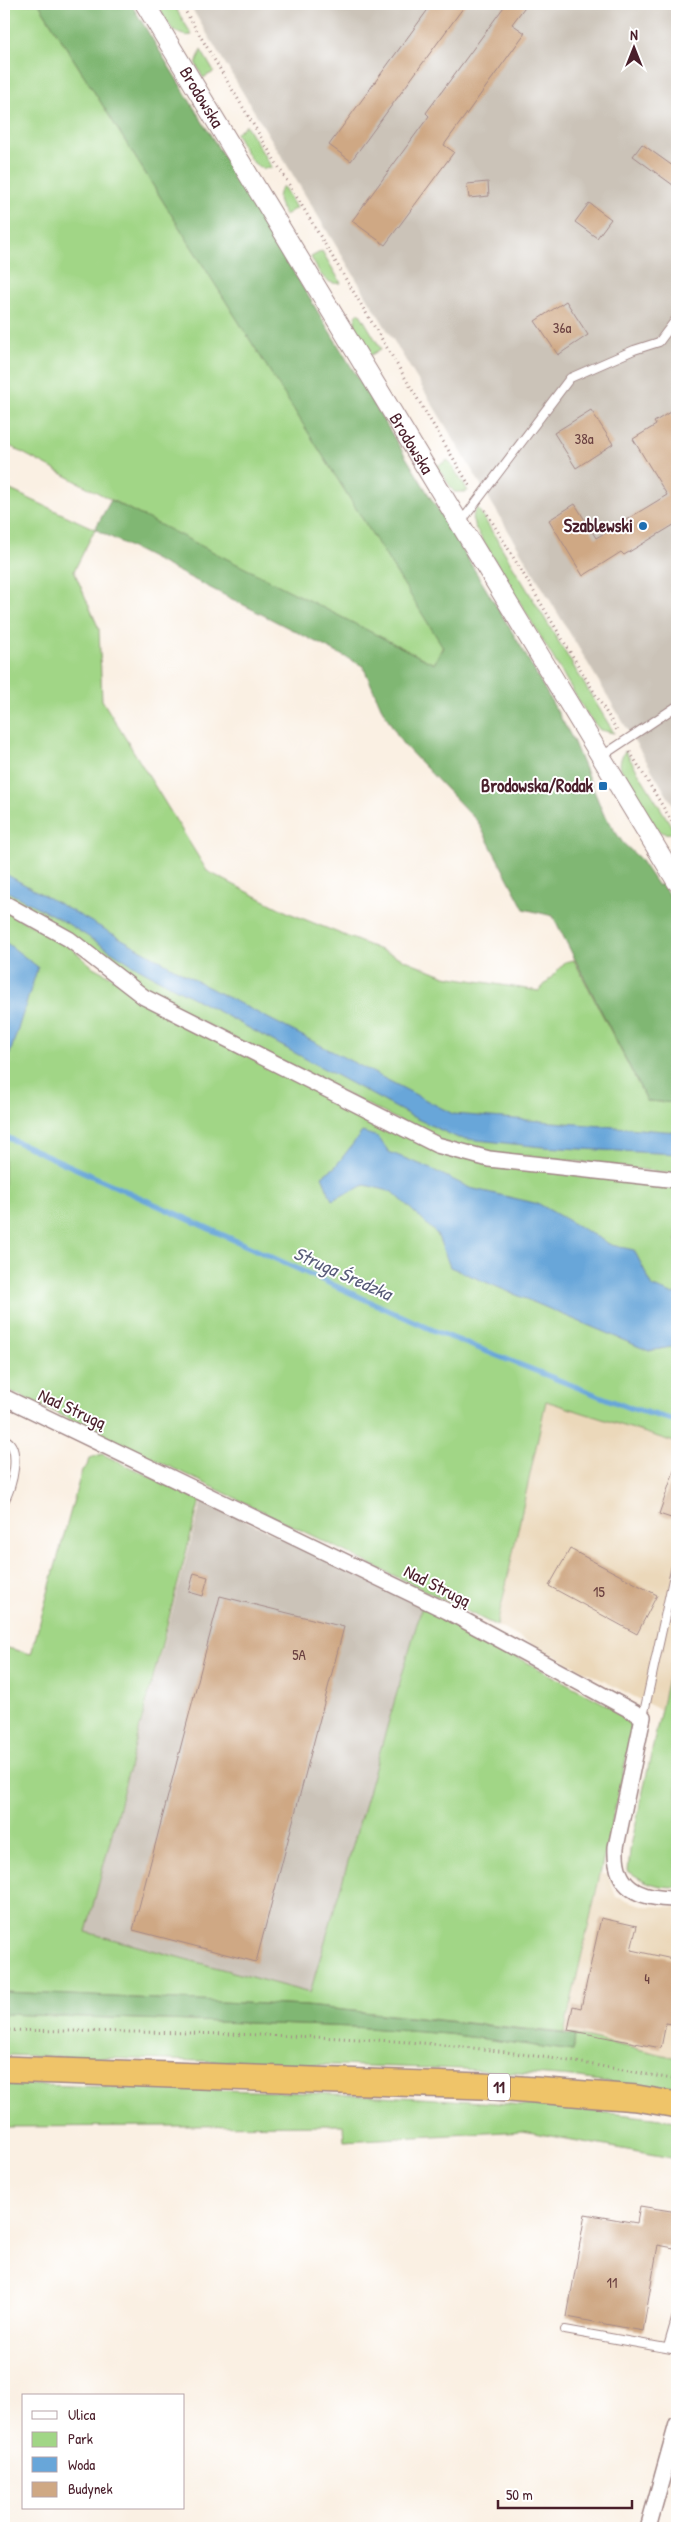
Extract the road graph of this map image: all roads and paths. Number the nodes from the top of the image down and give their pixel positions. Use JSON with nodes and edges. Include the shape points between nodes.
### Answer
{"nodes":[{"id":1,"x":145,"y":4,"type":"edge"},
{"id":2,"x":181,"y":4,"type":"edge"},
{"id":3,"x":677,"y":318,"type":"edge"},
{"id":4,"x":479,"y":500,"type":"junction"},
{"id":5,"x":461,"y":522,"type":"junction"},
{"id":6,"x":677,"y":706,"type":"edge"},
{"id":7,"x":624,"y":741,"type":"junction"},
{"id":8,"x":602,"y":756,"type":"junction"},
{"id":9,"x":677,"y":830,"type":"edge"},
{"id":10,"x":677,"y":882,"type":"edge"},
{"id":11,"x":4,"y":903,"type":"edge"},
{"id":12,"x":677,"y":1180,"type":"edge"},
{"id":13,"x":4,"y":1397,"type":"edge"},
{"id":14,"x":4,"y":1439,"type":"edge"},
{"id":15,"x":4,"y":1501,"type":"edge"},
{"id":16,"x":677,"y":1561,"type":"edge"},
{"id":17,"x":643,"y":1717,"type":"junction"},
{"id":18,"x":677,"y":1899,"type":"edge"},
{"id":19,"x":4,"y":2030,"type":"edge"},
{"id":20,"x":4,"y":2069,"type":"edge"},
{"id":21,"x":677,"y":2080,"type":"edge"},
{"id":22,"x":677,"y":2105,"type":"edge"},
{"id":23,"x":677,"y":2316,"type":"edge"},
{"id":24,"x":565,"y":2330,"type":"dead end"},
{"id":25,"x":668,"y":2347,"type":"junction"},
{"id":26,"x":677,"y":2350,"type":"edge"},
{"id":27,"x":677,"y":2424,"type":"edge"},
{"id":28,"x":648,"y":2528,"type":"edge"}],
"edges":[{"from":1,"to":5,"type":"street","name":"Brodowska"},
{"from":2,"to":4,"type":"path"},
{"from":3,"to":4,"type":"lane","via":[[659,342],[570,378]]},
{"from":4,"to":5,"type":"lane"},
{"from":4,"to":7,"type":"path"},
{"from":5,"to":8,"type":"street","name":"Brodowska"},
{"from":6,"to":7,"type":"lane"},
{"from":7,"to":8,"type":"lane"},
{"from":7,"to":9,"type":"path"},
{"from":8,"to":10,"type":"street","name":"Brodowska"},
{"from":11,"to":12,"type":"street","via":[[69,939],[144,997],[437,1145],[489,1158]]},
{"from":13,"to":17,"type":"street","name":"Nad Strugą","via":[[447,1611]]},
{"from":14,"to":15,"type":"lane","via":[[14,1450],[15,1465]]},
{"from":16,"to":17,"type":"lane"},
{"from":17,"to":18,"type":"street","via":[[615,1864],[623,1883],[638,1893],[657,1899]]},
{"from":19,"to":21,"type":"path","via":[[392,2041],[509,2054]]},
{"from":20,"to":22,"type":"highway","number":"11","via":[[482,2086],[637,2098]]},
{"from":23,"to":25,"type":"lane"},
{"from":24,"to":25,"type":"lane"},
{"from":25,"to":26,"type":"lane"},
{"from":27,"to":28,"type":"street"}]}
